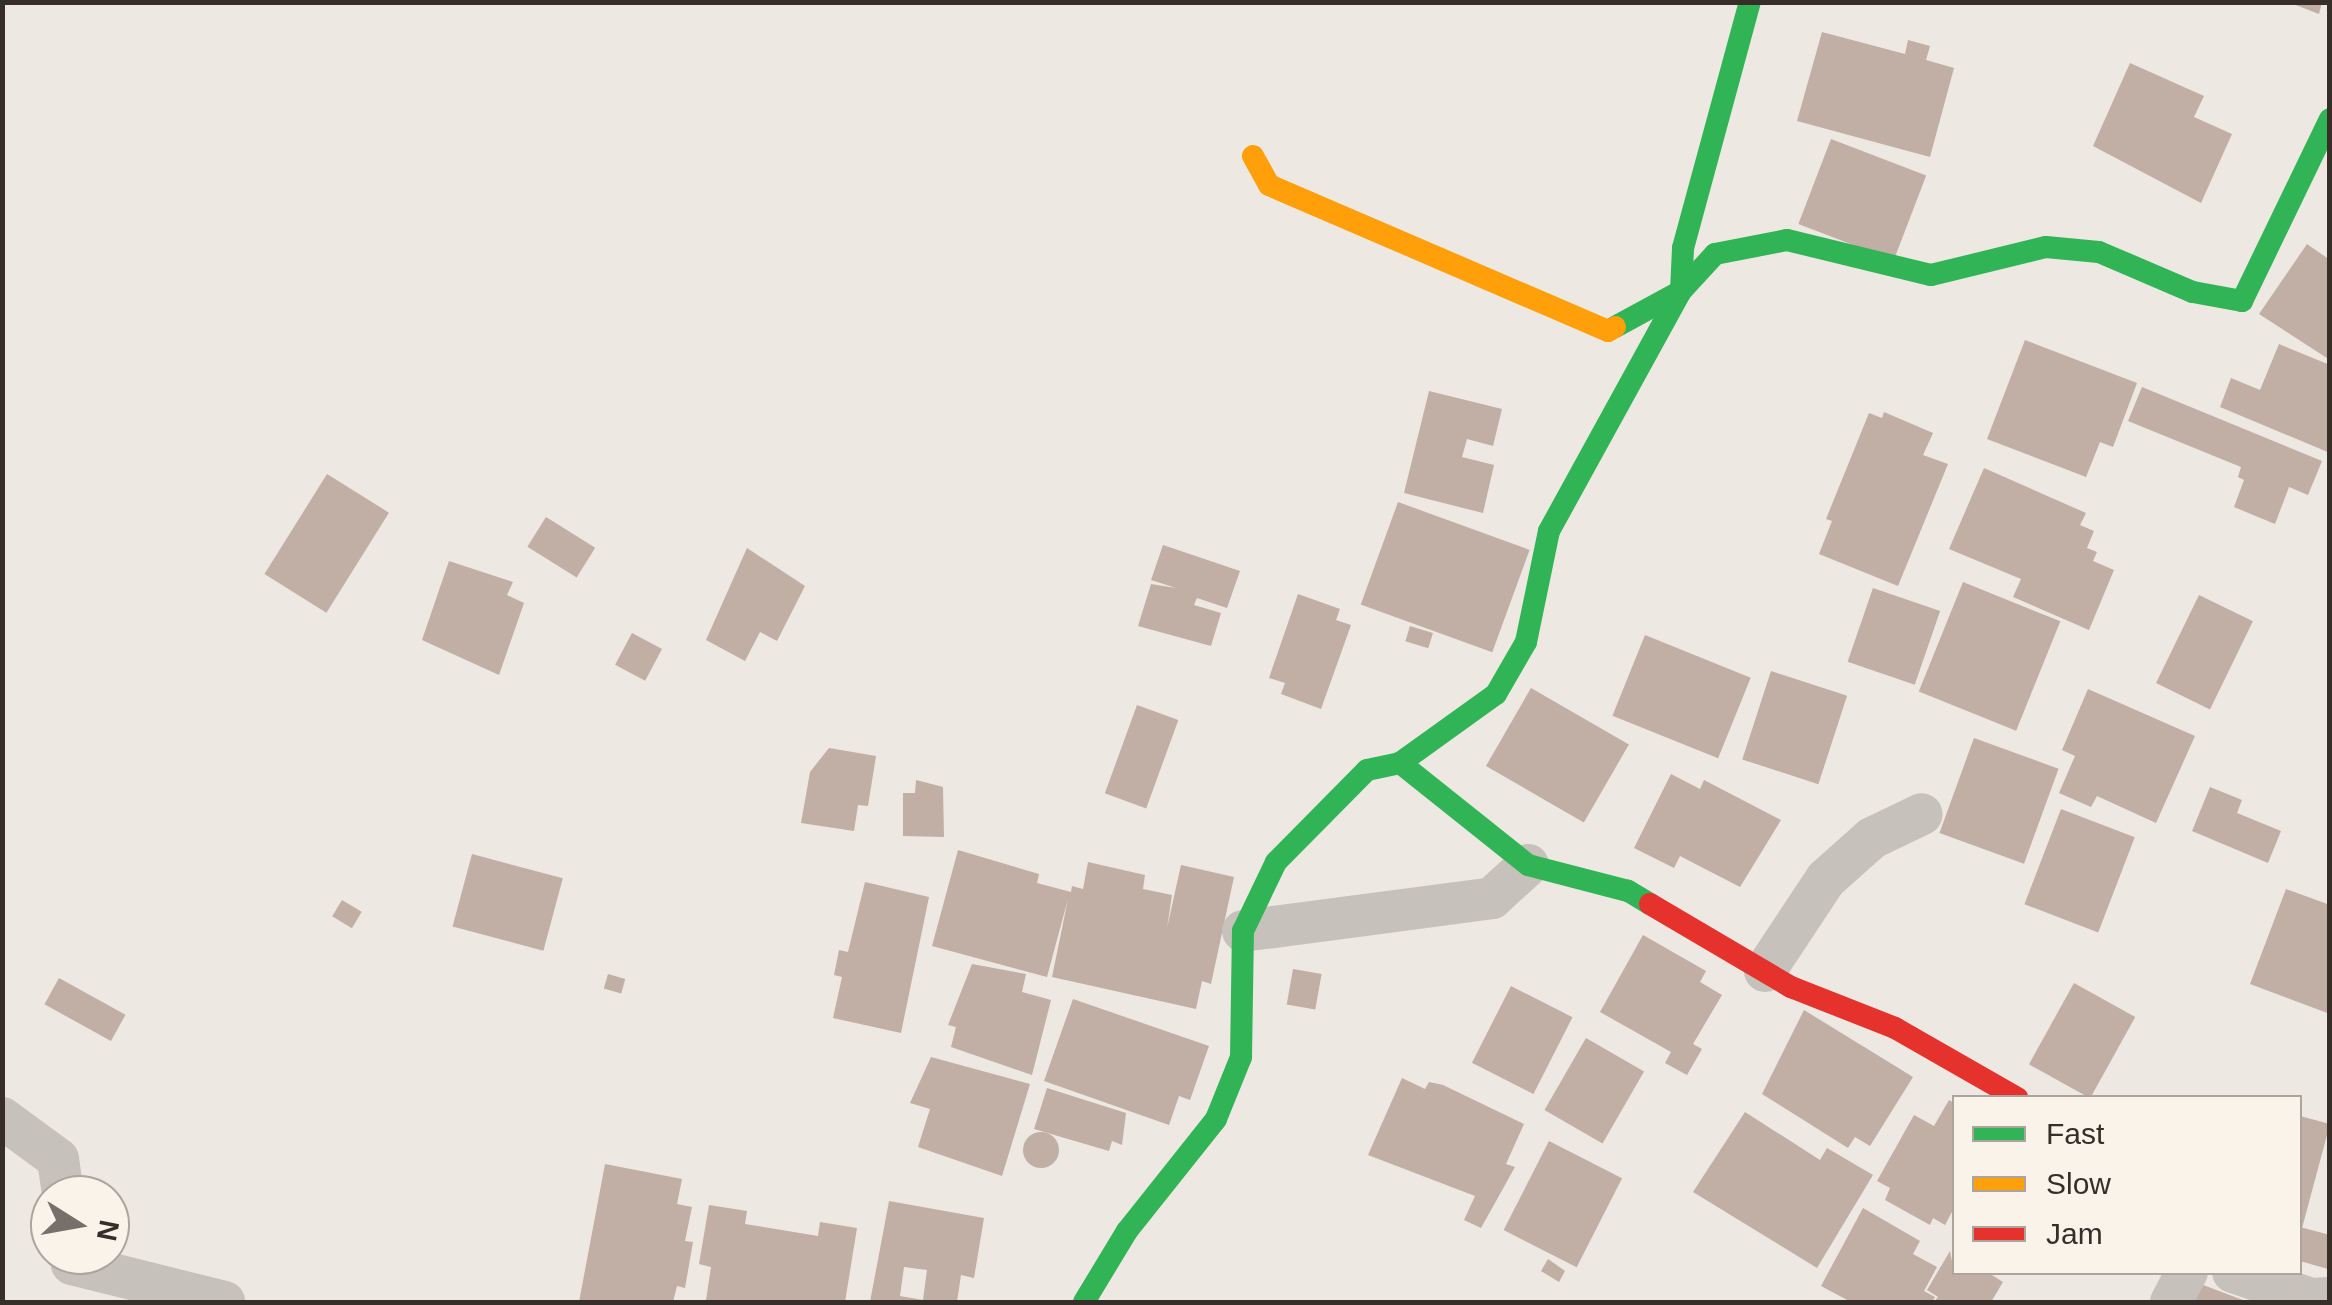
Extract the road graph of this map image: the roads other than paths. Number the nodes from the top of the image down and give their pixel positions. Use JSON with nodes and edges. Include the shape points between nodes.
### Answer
{"nodes":[{"id":1,"x":1750,"y":2,"type":"edge"},
{"id":2,"x":2330,"y":119,"type":"edge"},
{"id":3,"x":1252,"y":156,"type":"dead end"},
{"id":4,"x":1682,"y":291,"type":"junction"},
{"id":5,"x":1400,"y":763,"type":"junction"},
{"id":6,"x":1922,"y":814,"type":"dead end"},
{"id":7,"x":1528,"y":865,"type":"junction"},
{"id":8,"x":1243,"y":931,"type":"junction"},
{"id":9,"x":1764,"y":971,"type":"junction"},
{"id":10,"x":2013,"y":1095,"type":"edge"},
{"id":11,"x":2,"y":1118,"type":"edge"},
{"id":12,"x":60,"y":1175,"type":"edge"},
{"id":13,"x":116,"y":1275,"type":"edge"},
{"id":14,"x":2185,"y":1275,"type":"edge"},
{"id":15,"x":2242,"y":1275,"type":"edge"},
{"id":16,"x":2317,"y":1300,"type":"edge"},
{"id":17,"x":224,"y":1302,"type":"edge"},
{"id":18,"x":1084,"y":1302,"type":"edge"},
{"id":19,"x":2171,"y":1302,"type":"edge"}],
"edges":[{"from":1,"to":4,"type":"street","via":[[1682,248]]},
{"from":2,"to":4,"type":"street","via":[[2242,301],[2193,292],[2099,252],[2046,246],[1931,275],[1787,240],[1715,254]]},
{"from":3,"to":4,"type":"street","via":[[1269,184],[1608,332]]},
{"from":4,"to":5,"type":"street","via":[[1550,531],[1526,642],[1496,694]]},
{"from":5,"to":7,"type":"street"},
{"from":5,"to":8,"type":"street","via":[[1368,770],[1320,811],[1276,862]]},
{"from":6,"to":9,"type":"street","via":[[1872,838],[1826,880]]},
{"from":7,"to":8,"type":"street","via":[[1492,898]]},
{"from":7,"to":9,"type":"street","via":[[1628,891]]},
{"from":8,"to":18,"type":"street","via":[[1241,1057],[1216,1119],[1127,1231]]},
{"from":9,"to":10,"type":"street","via":[[1895,1028]]},
{"from":11,"to":12,"type":"street","via":[[58,1159]]},
{"from":13,"to":17,"type":"street"},
{"from":14,"to":19,"type":"street"},
{"from":15,"to":16,"type":"street"}]}
